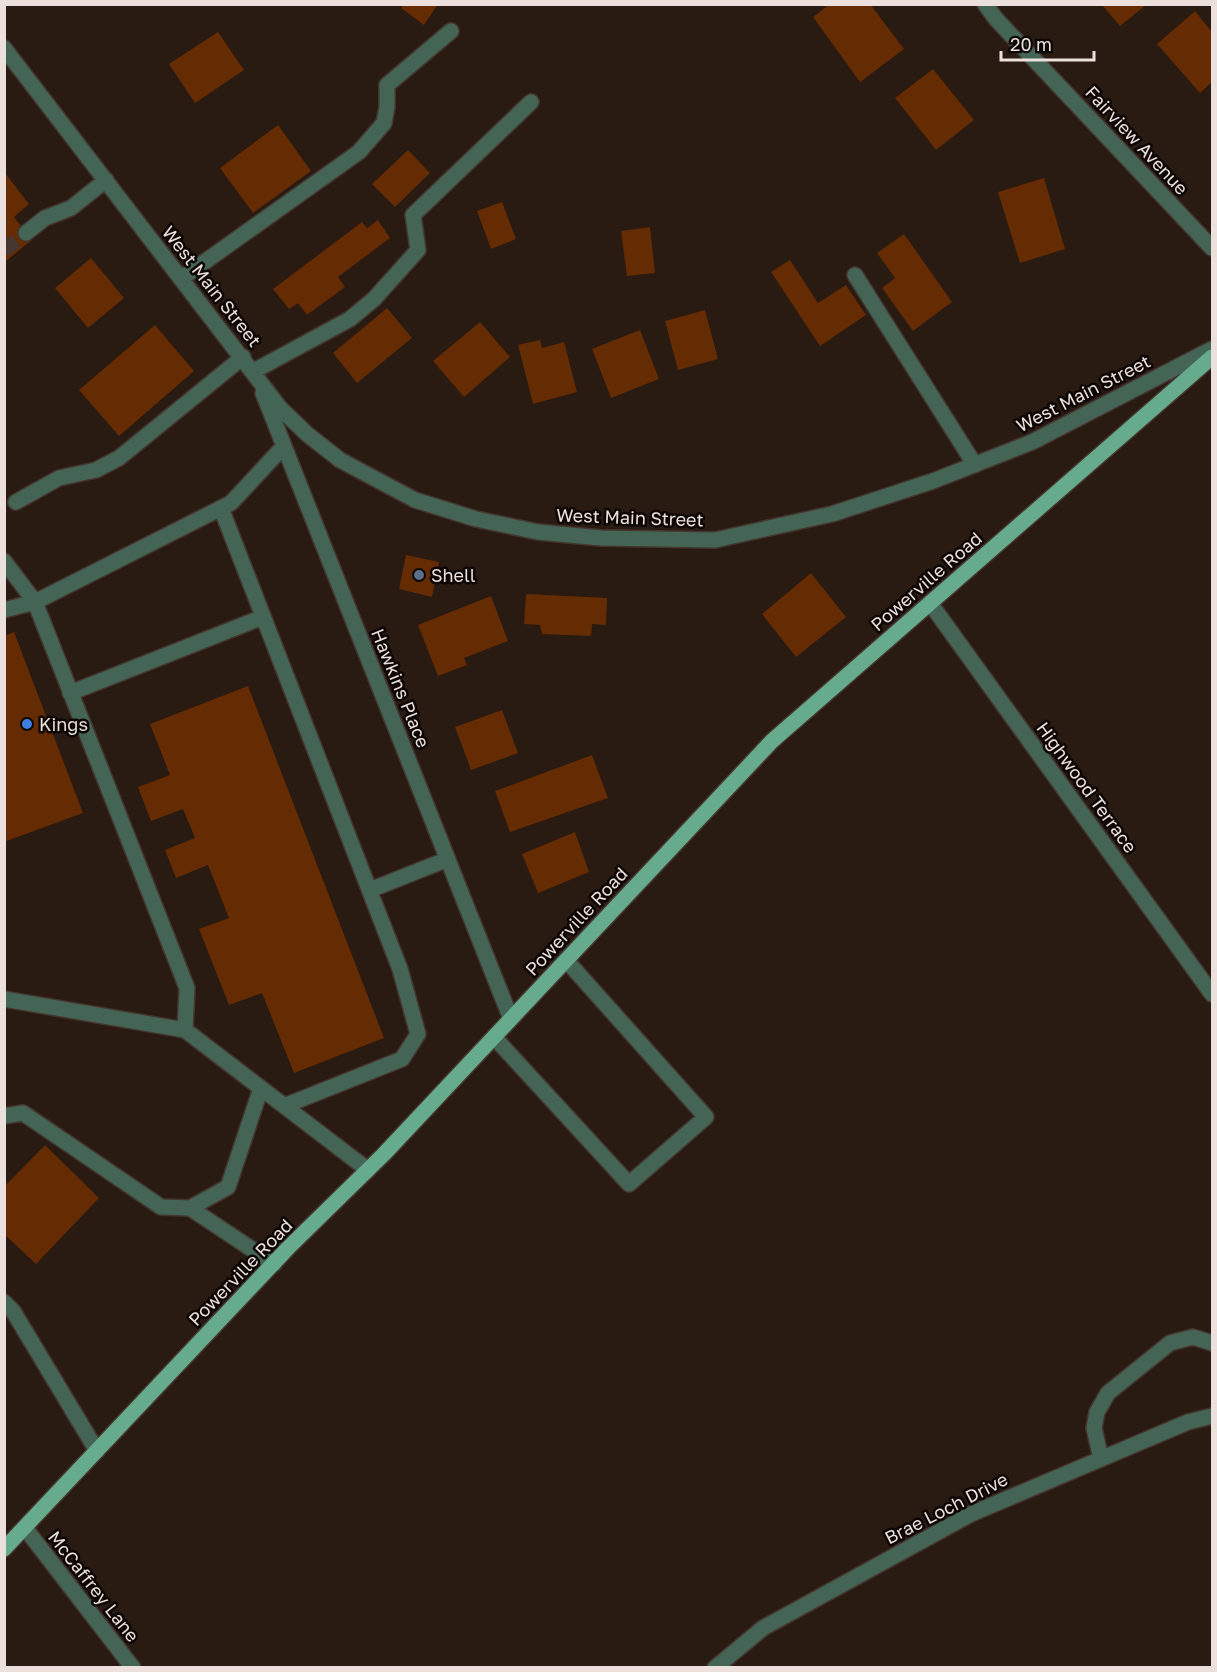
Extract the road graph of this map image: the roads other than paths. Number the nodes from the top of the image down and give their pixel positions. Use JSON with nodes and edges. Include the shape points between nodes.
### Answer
{"nodes":[{"id":1,"x":986,"y":4,"type":"edge"},
{"id":2,"x":451,"y":31,"type":"dead end"},
{"id":3,"x":6,"y":52,"type":"edge"},
{"id":4,"x":531,"y":102,"type":"dead end"},
{"id":5,"x":106,"y":180,"type":"junction"},
{"id":6,"x":26,"y":233,"type":"tunnel mouth"},
{"id":7,"x":1212,"y":248,"type":"edge"},
{"id":8,"x":855,"y":275,"type":"dead end"},
{"id":9,"x":182,"y":278,"type":"junction"},
{"id":10,"x":1212,"y":349,"type":"edge"},
{"id":11,"x":243,"y":357,"type":"junction"},
{"id":12,"x":1212,"y":357,"type":"edge"},
{"id":13,"x":254,"y":371,"type":"junction"},
{"id":14,"x":284,"y":447,"type":"junction"},
{"id":15,"x":975,"y":465,"type":"junction"},
{"id":16,"x":16,"y":502,"type":"dead end"},
{"id":17,"x":221,"y":508,"type":"junction"},
{"id":18,"x":4,"y":561,"type":"edge"},
{"id":19,"x":35,"y":602,"type":"junction"},
{"id":20,"x":930,"y":603,"type":"junction"},
{"id":21,"x":4,"y":610,"type":"edge"},
{"id":22,"x":263,"y":617,"type":"junction"},
{"id":23,"x":70,"y":693,"type":"junction"},
{"id":24,"x":448,"y":859,"type":"junction"},
{"id":25,"x":370,"y":890,"type":"junction"},
{"id":26,"x":566,"y":960,"type":"junction"},
{"id":27,"x":1212,"y":994,"type":"edge"},
{"id":28,"x":4,"y":999,"type":"edge"},
{"id":29,"x":511,"y":1019,"type":"junction"},
{"id":30,"x":186,"y":1030,"type":"junction"},
{"id":31,"x":494,"y":1037,"type":"junction"},
{"id":32,"x":261,"y":1088,"type":"junction"},
{"id":33,"x":284,"y":1106,"type":"junction"},
{"id":34,"x":4,"y":1116,"type":"edge"},
{"id":35,"x":368,"y":1170,"type":"junction"},
{"id":36,"x":190,"y":1208,"type":"junction"},
{"id":37,"x":274,"y":1264,"type":"junction"},
{"id":38,"x":4,"y":1302,"type":"edge"},
{"id":39,"x":1212,"y":1343,"type":"edge"},
{"id":40,"x":1212,"y":1416,"type":"edge"},
{"id":41,"x":97,"y":1451,"type":"junction"},
{"id":42,"x":1101,"y":1459,"type":"junction"},
{"id":43,"x":25,"y":1528,"type":"junction"},
{"id":44,"x":4,"y":1549,"type":"edge"},
{"id":45,"x":133,"y":1668,"type":"edge"},
{"id":46,"x":715,"y":1668,"type":"edge"}],
"edges":[{"from":1,"to":7,"type":"street","name":"Fairview Avenue"},
{"from":2,"to":9,"type":"street","via":[[387,85],[384,123],[359,152]]},
{"from":3,"to":5,"type":"street","name":"West Main Street"},
{"from":4,"to":13,"type":"street","via":[[413,215],[418,250],[374,298],[350,319]]},
{"from":5,"to":6,"type":"street","via":[[71,208],[45,218]]},
{"from":5,"to":9,"type":"street","name":"West Main Street"},
{"from":8,"to":15,"type":"street"},
{"from":9,"to":11,"type":"street","name":"West Main Street"},
{"from":10,"to":15,"type":"street","name":"West Main Street","via":[[1032,442]]},
{"from":11,"to":13,"type":"street","name":"West Main Street"},
{"from":11,"to":16,"type":"street","via":[[119,458],[96,470],[59,478]]},
{"from":12,"to":20,"type":"main road","name":"Powerville Road"},
{"from":13,"to":14,"type":"street","name":"Hawkins Place"},
{"from":13,"to":15,"type":"street","name":"West Main Street","via":[[280,408],[340,460],[415,500],[476,519],[538,532],[601,538],[715,540],[832,514]]},
{"from":14,"to":17,"type":"street","via":[[231,504]]},
{"from":14,"to":24,"type":"street","name":"Hawkins Place"},
{"from":17,"to":19,"type":"street"},
{"from":17,"to":22,"type":"street"},
{"from":18,"to":19,"type":"street"},
{"from":19,"to":21,"type":"street"},
{"from":19,"to":23,"type":"street"},
{"from":20,"to":26,"type":"main road","name":"Powerville Road","via":[[772,741]]},
{"from":20,"to":27,"type":"street","name":"Highwood Terrace"},
{"from":22,"to":23,"type":"street"},
{"from":22,"to":25,"type":"street"},
{"from":23,"to":30,"type":"street","via":[[187,988]]},
{"from":24,"to":25,"type":"street"},
{"from":24,"to":29,"type":"street","name":"Hawkins Place"},
{"from":25,"to":33,"type":"street","via":[[400,969],[418,1034],[402,1059]]},
{"from":26,"to":29,"type":"main road","name":"Powerville Road"},
{"from":26,"to":31,"type":"street","via":[[706,1117],[629,1184]]},
{"from":28,"to":30,"type":"street"},
{"from":29,"to":31,"type":"main road","name":"Powerville Road"},
{"from":30,"to":32,"type":"street"},
{"from":31,"to":35,"type":"main road","name":"Powerville Road"},
{"from":32,"to":33,"type":"street"},
{"from":32,"to":36,"type":"street","via":[[228,1186]]},
{"from":33,"to":35,"type":"street"},
{"from":34,"to":36,"type":"street","via":[[23,1113],[160,1207]]},
{"from":35,"to":37,"type":"main road","name":"Powerville Road"},
{"from":36,"to":37,"type":"street"},
{"from":37,"to":41,"type":"main road","name":"Powerville Road"},
{"from":38,"to":41,"type":"street"},
{"from":39,"to":42,"type":"street","via":[[1193,1336],[1170,1343],[1108,1393],[1097,1412],[1094,1428]]},
{"from":40,"to":42,"type":"street","name":"Brae Loch Drive","via":[[1188,1422]]},
{"from":41,"to":43,"type":"main road","name":"Powerville Road"},
{"from":42,"to":46,"type":"street","name":"Brae Loch Drive","via":[[971,1514],[763,1628]]},
{"from":43,"to":44,"type":"main road","name":"Powerville Road"},
{"from":43,"to":45,"type":"street","name":"McCaffrey Lane"}]}
